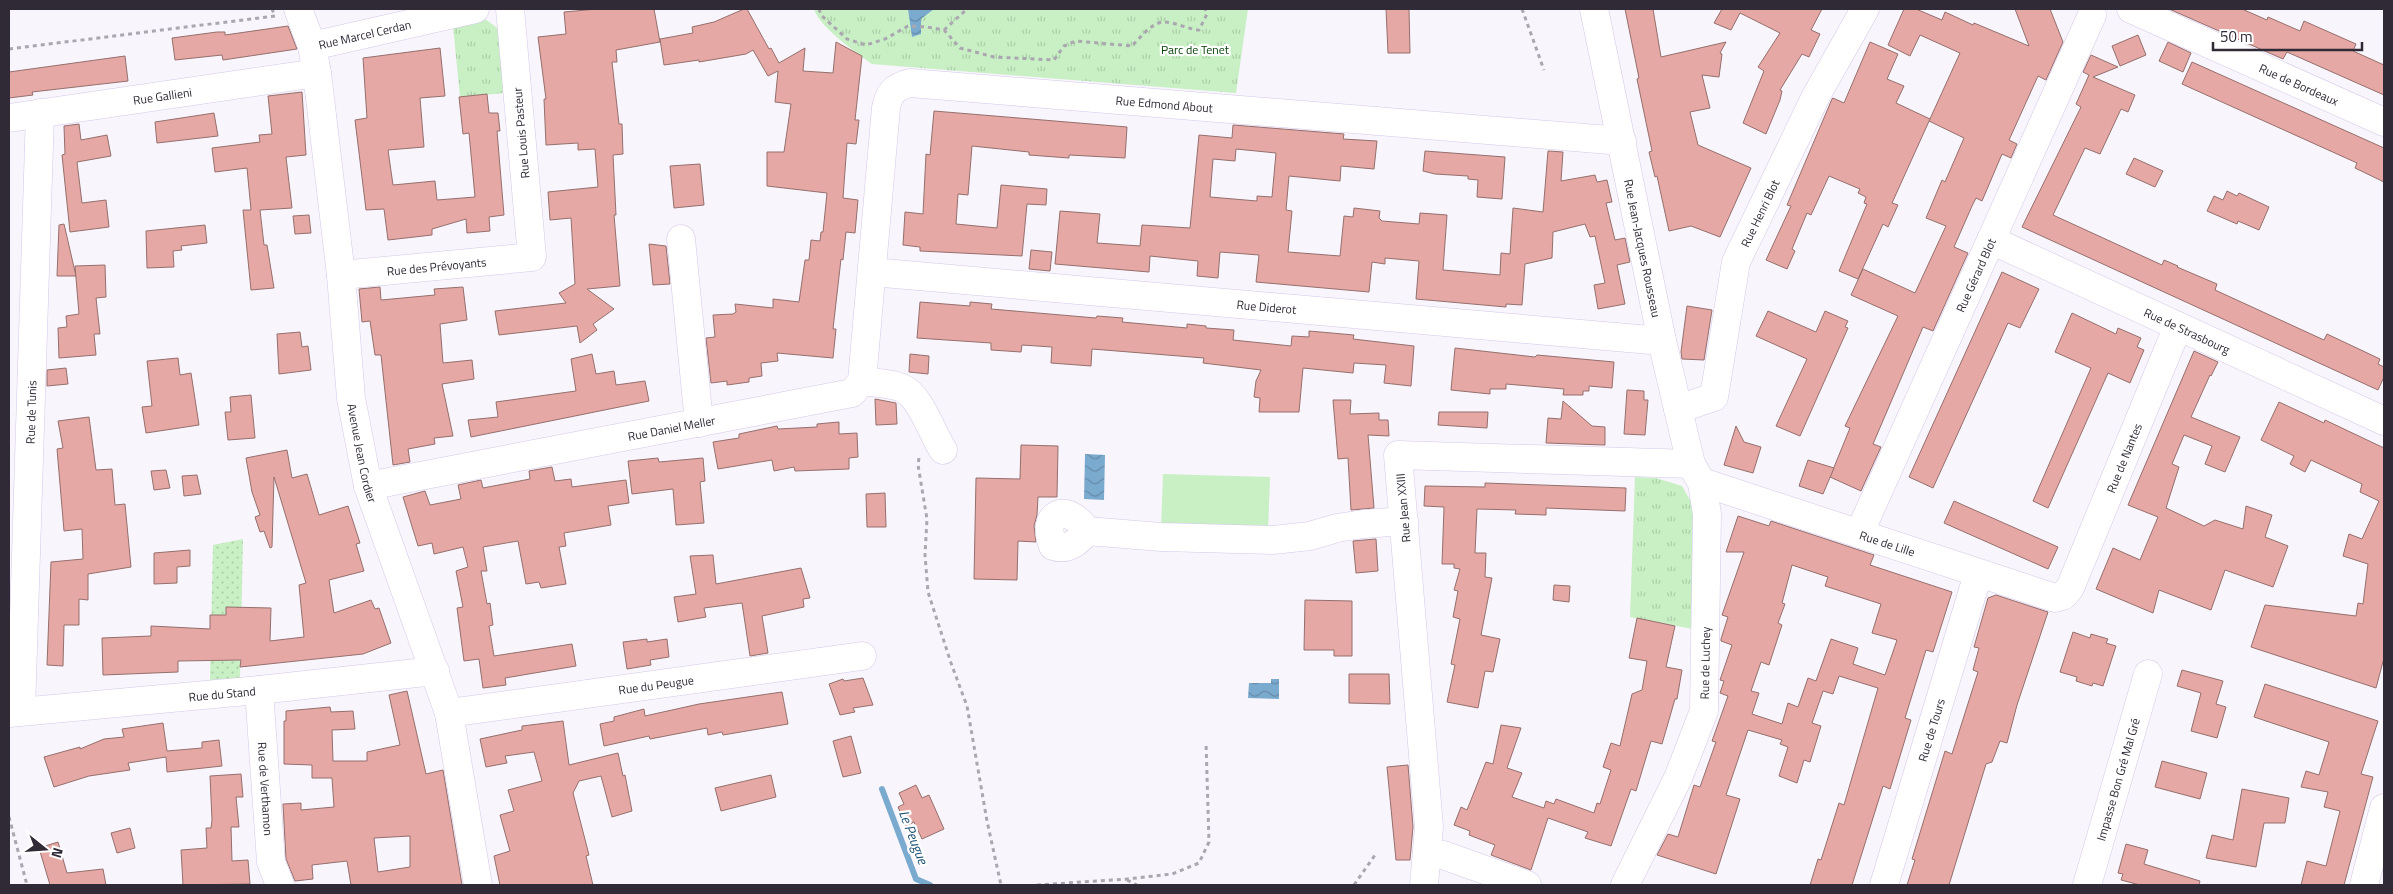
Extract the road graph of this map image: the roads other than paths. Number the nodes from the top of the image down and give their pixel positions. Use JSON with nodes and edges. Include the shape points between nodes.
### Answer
{"nodes":[{"id":1,"x":298,"y":9,"type":"edge"},
{"id":2,"x":475,"y":9,"type":"edge"},
{"id":3,"x":510,"y":9,"type":"edge"},
{"id":4,"x":1594,"y":9,"type":"edge"},
{"id":5,"x":1865,"y":9,"type":"edge"},
{"id":6,"x":2131,"y":9,"type":"edge"},
{"id":7,"x":2097,"y":11,"type":"edge"},
{"id":8,"x":312,"y":46,"type":"junction"},
{"id":9,"x":317,"y":73,"type":"junction"},
{"id":10,"x":40,"y":113,"type":"junction"},
{"id":11,"x":9,"y":118,"type":"edge"},
{"id":12,"x":2384,"y":122,"type":"edge"},
{"id":13,"x":1622,"y":140,"type":"junction"},
{"id":14,"x":682,"y":239,"type":"dead end"},
{"id":15,"x":1991,"y":240,"type":"junction"},
{"id":16,"x":532,"y":257,"type":"joint"},
{"id":17,"x":872,"y":272,"type":"junction"},
{"id":18,"x":341,"y":275,"type":"junction"},
{"id":19,"x":2178,"y":326,"type":"junction"},
{"id":20,"x":1662,"y":341,"type":"junction"},
{"id":21,"x":862,"y":381,"type":"junction"},
{"id":22,"x":1678,"y":409,"type":"junction"},
{"id":23,"x":2384,"y":421,"type":"edge"},
{"id":24,"x":699,"y":423,"type":"junction"},
{"id":25,"x":940,"y":445,"type":"road end"},
{"id":26,"x":1696,"y":474,"type":"junction"},
{"id":27,"x":368,"y":486,"type":"junction"},
{"id":28,"x":1404,"y":521,"type":"junction"},
{"id":29,"x":1087,"y":531,"type":"dead end"},
{"id":30,"x":1859,"y":534,"type":"junction"},
{"id":31,"x":1978,"y":574,"type":"junction"},
{"id":32,"x":2070,"y":588,"type":"joint"},
{"id":33,"x":862,"y":656,"type":"dead end"},
{"id":34,"x":435,"y":671,"type":"junction"},
{"id":35,"x":2148,"y":674,"type":"dead end"},
{"id":36,"x":258,"y":690,"type":"junction"},
{"id":37,"x":15,"y":712,"type":"edge"},
{"id":38,"x":449,"y":714,"type":"junction"},
{"id":39,"x":2384,"y":808,"type":"edge"},
{"id":40,"x":1427,"y":852,"type":"junction"},
{"id":41,"x":280,"y":885,"type":"edge"},
{"id":42,"x":478,"y":885,"type":"edge"},
{"id":43,"x":1424,"y":885,"type":"edge"},
{"id":44,"x":1527,"y":885,"type":"edge"},
{"id":45,"x":1625,"y":885,"type":"edge"},
{"id":46,"x":1884,"y":885,"type":"edge"},
{"id":47,"x":2087,"y":885,"type":"edge"},
{"id":48,"x":2364,"y":885,"type":"edge"}],
"edges":[{"from":1,"to":8,"type":"street","name":"Avenue Jean Cordier"},
{"from":2,"to":8,"type":"street","name":"Rue Marcel Cerdan"},
{"from":3,"to":16,"type":"street","name":"Rue Louis Pasteur"},
{"from":4,"to":13,"type":"street","name":"Rue Jean-Jacques Rousseau"},
{"from":5,"to":22,"type":"street","name":"Rue Henri Blot","via":[[1816,96],[1736,262],[1714,397]]},
{"from":6,"to":12,"type":"street","name":"Rue de Bordeaux"},
{"from":7,"to":15,"type":"street","name":"Rue Gérard Blot"},
{"from":8,"to":9,"type":"street","name":"Avenue Jean Cordier"},
{"from":9,"to":10,"type":"street","name":"Rue Gallieni"},
{"from":9,"to":18,"type":"street","name":"Avenue Jean Cordier"},
{"from":10,"to":11,"type":"street","name":"Rue Gallieni"},
{"from":10,"to":37,"type":"street","name":"Rue de Tunis"},
{"from":13,"to":17,"type":"street","name":"Rue Edmond About","via":[[910,83],[897,86],[888,97]]},
{"from":13,"to":20,"type":"street","name":"Rue Jean-Jacques Rousseau"},
{"from":14,"to":24,"type":"street"},
{"from":15,"to":19,"type":"street","name":"Rue de Strasbourg"},
{"from":15,"to":30,"type":"street","name":"Rue Gérard Blot"},
{"from":16,"to":18,"type":"street","name":"Rue des Prévoyants"},
{"from":17,"to":20,"type":"street","name":"Rue Diderot"},
{"from":17,"to":21,"type":"street"},
{"from":18,"to":27,"type":"street","name":"Avenue Jean Cordier","via":[[351,398]]},
{"from":19,"to":23,"type":"street","name":"Rue de Strasbourg"},
{"from":19,"to":32,"type":"street","name":"Rue de Nantes"},
{"from":20,"to":22,"type":"street","name":"Rue Jean-Jacques Rousseau"},
{"from":21,"to":24,"type":"street","name":"Rue Daniel Meller","via":[[852,393]]},
{"from":21,"to":25,"type":"street","via":[[902,388],[911,395]]},
{"from":22,"to":26,"type":"street","name":"Rue Jean-Jacques Rousseau"},
{"from":24,"to":27,"type":"street","name":"Rue Daniel Meller"},
{"from":26,"to":28,"type":"street","name":"Rue Jean XXIII","via":[[1398,455]]},
{"from":26,"to":30,"type":"street","name":"Rue de Lille","via":[[1720,488]]},
{"from":26,"to":45,"type":"street","name":"Rue de Luchey","via":[[1707,514],[1704,711],[1678,778]]},
{"from":27,"to":34,"type":"street","name":"Avenue Jean Cordier"},
{"from":28,"to":29,"type":"street","via":[[1363,524],[1310,536],[1273,540]]},
{"from":28,"to":40,"type":"street","name":"Rue Jean XXIII","via":[[1429,826]]},
{"from":30,"to":31,"type":"street","name":"Rue de Lille"},
{"from":31,"to":32,"type":"street","name":"Rue de Lille","via":[[2054,598],[2063,596]]},
{"from":31,"to":46,"type":"street","name":"Rue de Tours"},
{"from":33,"to":38,"type":"street","name":"Rue du Peugue"},
{"from":34,"to":36,"type":"street","name":"Rue du Stand"},
{"from":34,"to":38,"type":"street","name":"Avenue Jean Cordier"},
{"from":35,"to":47,"type":"street","name":"Impasse Bon Gré Mal Gré"},
{"from":36,"to":37,"type":"street","name":"Rue du Stand"},
{"from":36,"to":41,"type":"street","name":"Rue de Verthamon","via":[[271,862]]},
{"from":38,"to":42,"type":"street","name":"Avenue Jean Cordier"},
{"from":39,"to":48,"type":"street"},
{"from":40,"to":43,"type":"street","name":"Rue Jean XXIII"},
{"from":40,"to":44,"type":"street"}]}
